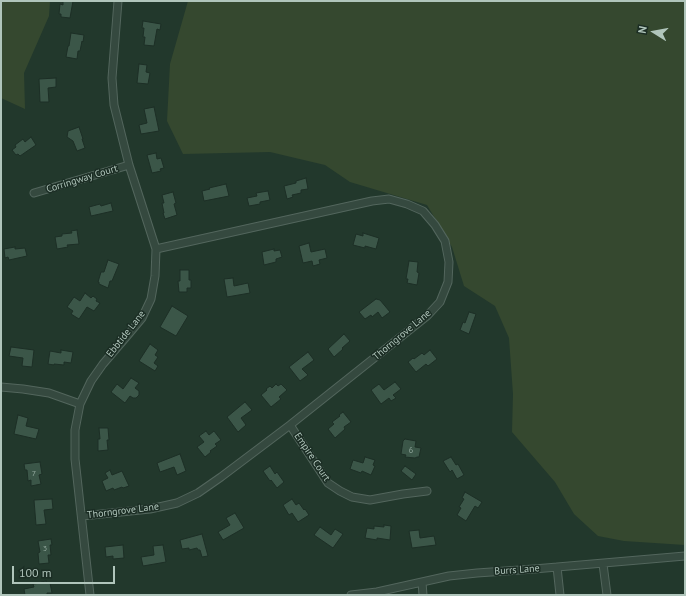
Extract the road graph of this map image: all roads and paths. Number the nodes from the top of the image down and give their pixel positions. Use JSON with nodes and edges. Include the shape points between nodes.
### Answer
{"nodes":[{"id":1,"x":118,"y":1,"type":"edge"},
{"id":2,"x":129,"y":165,"type":"junction"},
{"id":3,"x":34,"y":193,"type":"dead end"},
{"id":4,"x":156,"y":249,"type":"junction"},
{"id":5,"x":1,"y":387,"type":"edge"},
{"id":6,"x":80,"y":404,"type":"junction"},
{"id":7,"x":290,"y":425,"type":"junction"},
{"id":8,"x":427,"y":491,"type":"dead end"},
{"id":9,"x":82,"y":516,"type":"junction"},
{"id":10,"x":685,"y":556,"type":"edge"},
{"id":11,"x":603,"y":564,"type":"junction"},
{"id":12,"x":557,"y":567,"type":"junction"},
{"id":13,"x":422,"y":582,"type":"junction"},
{"id":14,"x":90,"y":595,"type":"edge"},
{"id":15,"x":350,"y":595,"type":"edge"},
{"id":16,"x":423,"y":595,"type":"edge"},
{"id":17,"x":560,"y":595,"type":"edge"},
{"id":18,"x":607,"y":595,"type":"edge"}],
"edges":[{"from":1,"to":2,"type":"street","name":"Ebbtide Lane","via":[[112,78],[114,105]]},
{"from":2,"to":3,"type":"street","name":"Corringway Court"},
{"from":2,"to":4,"type":"street","name":"Ebbtide Lane"},
{"from":4,"to":6,"type":"street","name":"Ebbtide Lane","via":[[155,276],[150,299],[142,318],[90,382]]},
{"from":4,"to":7,"type":"street","name":"Thorngrove Lane","via":[[389,199],[423,211],[435,225],[445,241],[449,262],[448,282],[440,302],[427,316]]},
{"from":5,"to":6,"type":"street","via":[[23,388]]},
{"from":6,"to":9,"type":"street","name":"Ebbtide Lane","via":[[75,430],[75,459]]},
{"from":7,"to":8,"type":"street","name":"Empire Court","via":[[328,483],[340,492],[370,500]]},
{"from":7,"to":9,"type":"street","name":"Thorngrove Lane","via":[[198,493],[177,502],[150,508]]},
{"from":9,"to":14,"type":"street","name":"Ebbtide Lane"},
{"from":10,"to":11,"type":"street","name":"Burrs Lane"},
{"from":11,"to":12,"type":"street","name":"Burrs Lane"},
{"from":11,"to":18,"type":"street"},
{"from":12,"to":13,"type":"street","name":"Burrs Lane","via":[[449,576]]},
{"from":12,"to":17,"type":"street"},
{"from":13,"to":15,"type":"street","name":"Burrs Lane"},
{"from":13,"to":16,"type":"street"}]}
